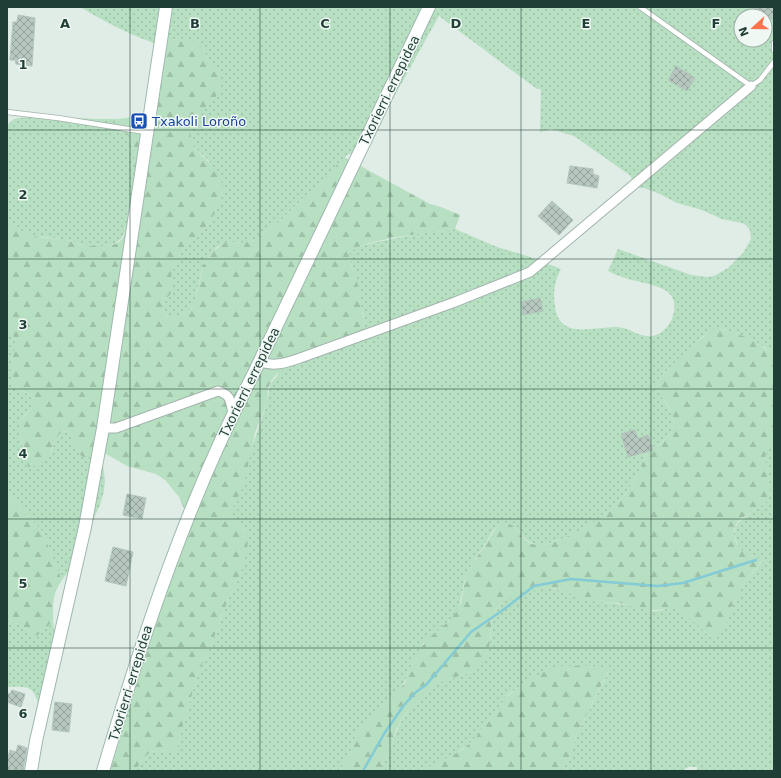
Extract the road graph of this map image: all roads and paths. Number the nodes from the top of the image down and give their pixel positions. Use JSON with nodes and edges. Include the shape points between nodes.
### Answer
{"nodes":[{"id":1,"x":166,"y":7,"type":"edge"},
{"id":2,"x":429,"y":7,"type":"edge"},
{"id":3,"x":640,"y":7,"type":"edge"},
{"id":4,"x":774,"y":43,"type":"edge"},
{"id":5,"x":774,"y":50,"type":"edge"},
{"id":6,"x":774,"y":62,"type":"edge"},
{"id":7,"x":751,"y":86,"type":"junction"},
{"id":8,"x":7,"y":112,"type":"edge"},
{"id":9,"x":148,"y":132,"type":"junction"},
{"id":10,"x":259,"y":361,"type":"junction"},
{"id":11,"x":233,"y":413,"type":"junction"},
{"id":12,"x":103,"y":428,"type":"junction"},
{"id":13,"x":31,"y":771,"type":"edge"},
{"id":14,"x":103,"y":771,"type":"edge"}],
"edges":[{"from":1,"to":9,"type":"street"},
{"from":2,"to":10,"type":"street","name":"Txorierri errepidea"},
{"from":3,"to":7,"type":"lane"},
{"from":4,"to":5,"type":"lane"},
{"from":6,"to":7,"type":"lane","via":[[760,80]]},
{"from":7,"to":10,"type":"street","via":[[530,272],[455,302],[281,364]]},
{"from":8,"to":9,"type":"lane"},
{"from":9,"to":12,"type":"street"},
{"from":10,"to":11,"type":"street","name":"Txorierri errepidea"},
{"from":11,"to":12,"type":"street","via":[[230,399],[226,393],[218,390],[116,428]]},
{"from":11,"to":14,"type":"street","name":"Txorierri errepidea","via":[[200,488],[148,625]]},
{"from":12,"to":13,"type":"street","via":[[85,527]]}]}
